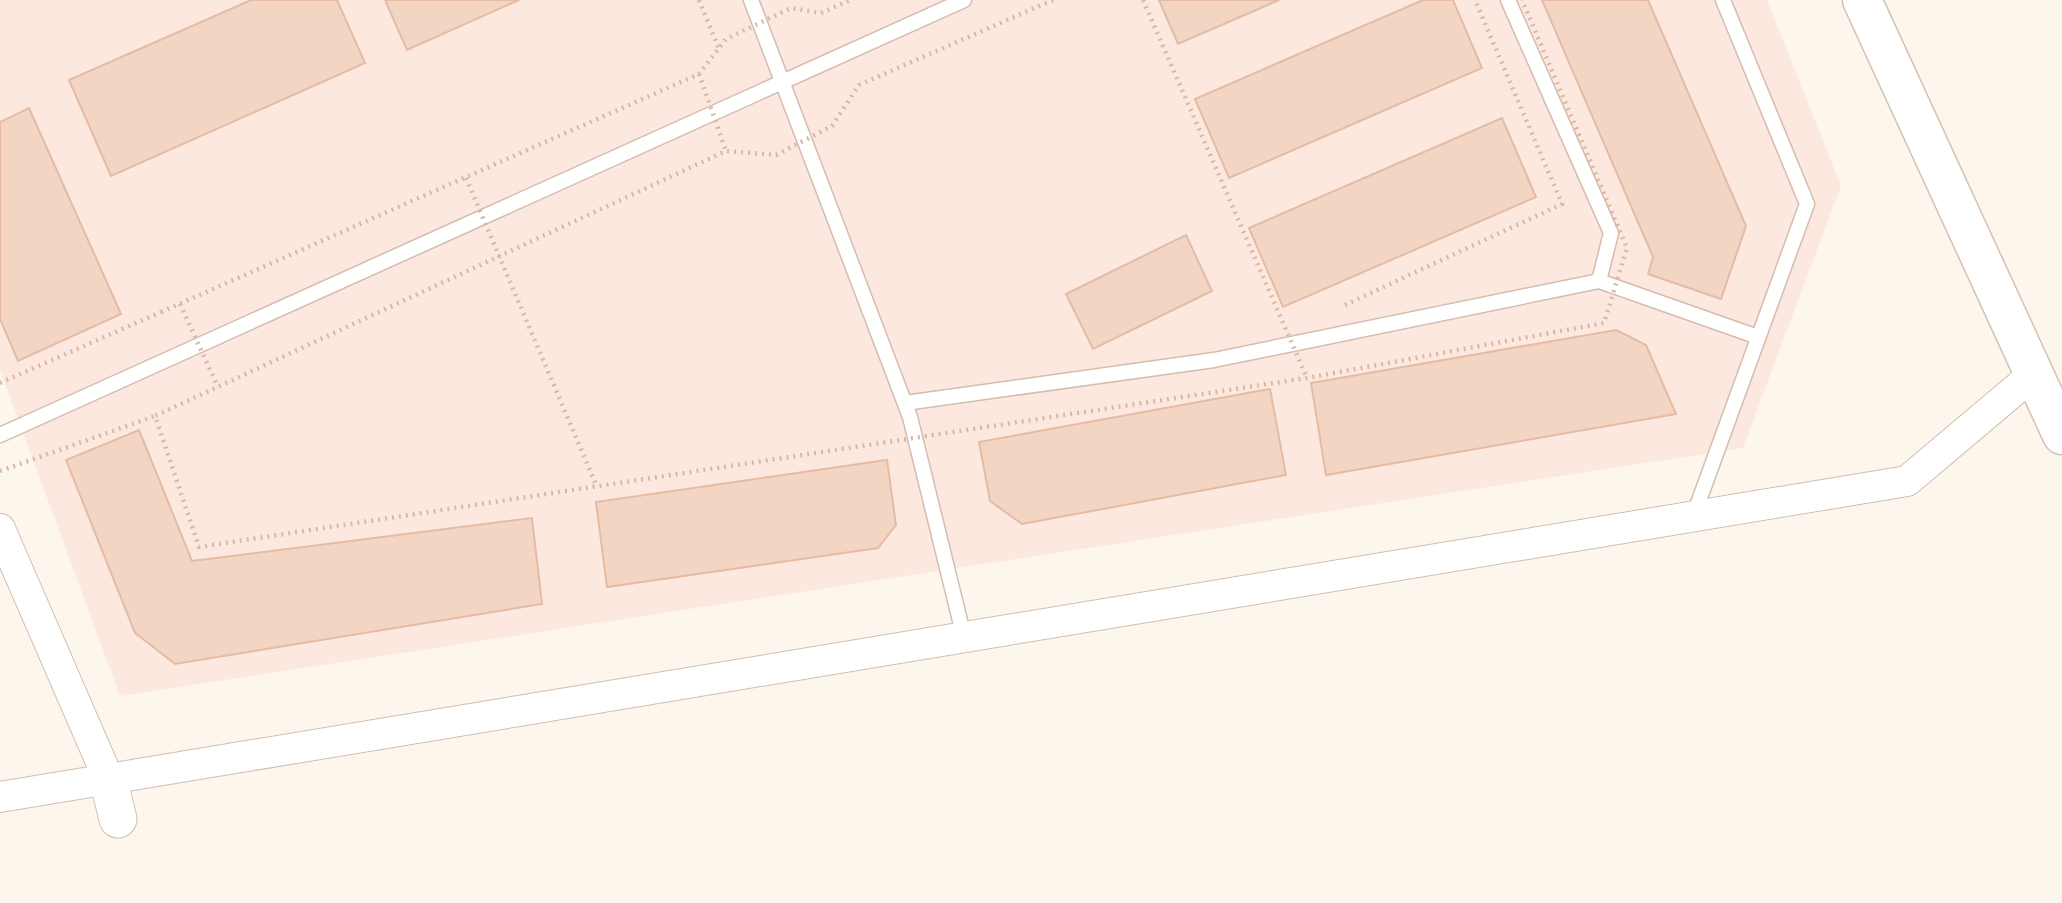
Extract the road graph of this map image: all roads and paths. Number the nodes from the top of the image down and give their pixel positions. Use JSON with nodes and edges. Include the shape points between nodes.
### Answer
{"nodes":[{"id":1,"x":699,"y":0,"type":"edge"},
{"id":2,"x":751,"y":0,"type":"edge"},
{"id":3,"x":850,"y":0,"type":"edge"},
{"id":4,"x":964,"y":0,"type":"edge"},
{"id":5,"x":1053,"y":0,"type":"edge"},
{"id":6,"x":1143,"y":0,"type":"edge"},
{"id":7,"x":1475,"y":0,"type":"edge"},
{"id":8,"x":1508,"y":0,"type":"edge"},
{"id":9,"x":1522,"y":0,"type":"edge"},
{"id":10,"x":1723,"y":0,"type":"edge"},
{"id":11,"x":1862,"y":0,"type":"edge"},
{"id":12,"x":719,"y":49,"type":"junction"},
{"id":13,"x":699,"y":74,"type":"junction"},
{"id":14,"x":783,"y":83,"type":"junction"},
{"id":15,"x":726,"y":151,"type":"junction"},
{"id":16,"x":466,"y":178,"type":"junction"},
{"id":17,"x":499,"y":256,"type":"junction"},
{"id":18,"x":1599,"y":281,"type":"junction"},
{"id":19,"x":180,"y":304,"type":"junction"},
{"id":20,"x":1337,"y":309,"type":"dead end"},
{"id":21,"x":1299,"y":327,"type":"dead end"},
{"id":22,"x":1287,"y":333,"type":"junction"},
{"id":23,"x":1758,"y":337,"type":"junction"},
{"id":24,"x":2034,"y":374,"type":"junction"},
{"id":25,"x":1307,"y":378,"type":"junction"},
{"id":26,"x":0,"y":383,"type":"edge"},
{"id":27,"x":218,"y":387,"type":"junction"},
{"id":28,"x":905,"y":403,"type":"junction"},
{"id":29,"x":155,"y":416,"type":"junction"},
{"id":30,"x":2060,"y":431,"type":"edge"},
{"id":31,"x":0,"y":435,"type":"edge"},
{"id":32,"x":0,"y":471,"type":"edge"},
{"id":33,"x":597,"y":486,"type":"junction"},
{"id":34,"x":1693,"y":517,"type":"junction"},
{"id":35,"x":0,"y":529,"type":"edge"},
{"id":36,"x":964,"y":637,"type":"junction"},
{"id":37,"x":108,"y":778,"type":"junction"},
{"id":38,"x":0,"y":797,"type":"edge"},
{"id":39,"x":118,"y":819,"type":"dead end"}],
"edges":[{"from":1,"to":12,"type":"path"},
{"from":2,"to":14,"type":"lane"},
{"from":3,"to":12,"type":"path","bridge":true,"via":[[821,13],[792,8],[726,39]]},
{"from":4,"to":14,"type":"lane"},
{"from":5,"to":15,"type":"path","bridge":true,"via":[[859,85],[832,126],[776,155]]},
{"from":6,"to":22,"type":"path","bridge":true},
{"from":7,"to":20,"type":"path","via":[[1562,204]]},
{"from":8,"to":18,"type":"lane","via":[[1611,233]]},
{"from":9,"to":25,"type":"path","bridge":true,"via":[[1627,248],[1604,323]]},
{"from":10,"to":23,"type":"lane","via":[[1807,204]]},
{"from":11,"to":24,"type":"main road"},
{"from":12,"to":13,"type":"path","bridge":true},
{"from":13,"to":15,"type":"path","bridge":true},
{"from":13,"to":16,"type":"path","bridge":true},
{"from":14,"to":28,"type":"lane"},
{"from":14,"to":31,"type":"lane"},
{"from":15,"to":17,"type":"path","bridge":true},
{"from":16,"to":17,"type":"path","bridge":true},
{"from":16,"to":19,"type":"path","bridge":true},
{"from":17,"to":27,"type":"path","bridge":true},
{"from":17,"to":33,"type":"path","bridge":true},
{"from":18,"to":23,"type":"lane"},
{"from":18,"to":28,"type":"lane","via":[[1214,360]]},
{"from":19,"to":26,"type":"path","bridge":true},
{"from":19,"to":27,"type":"path","bridge":true},
{"from":21,"to":22,"type":"path"},
{"from":22,"to":25,"type":"path","bridge":true},
{"from":23,"to":34,"type":"lane"},
{"from":24,"to":30,"type":"main road"},
{"from":24,"to":34,"type":"street","via":[[1907,481]]},
{"from":25,"to":33,"type":"path","bridge":true},
{"from":27,"to":29,"type":"path","bridge":true},
{"from":28,"to":36,"type":"lane"},
{"from":29,"to":32,"type":"path"},
{"from":29,"to":33,"type":"path","bridge":true,"via":[[199,547]]},
{"from":34,"to":36,"type":"street"},
{"from":35,"to":37,"type":"street"},
{"from":36,"to":37,"type":"street"},
{"from":37,"to":38,"type":"street"},
{"from":37,"to":39,"type":"street"}]}
